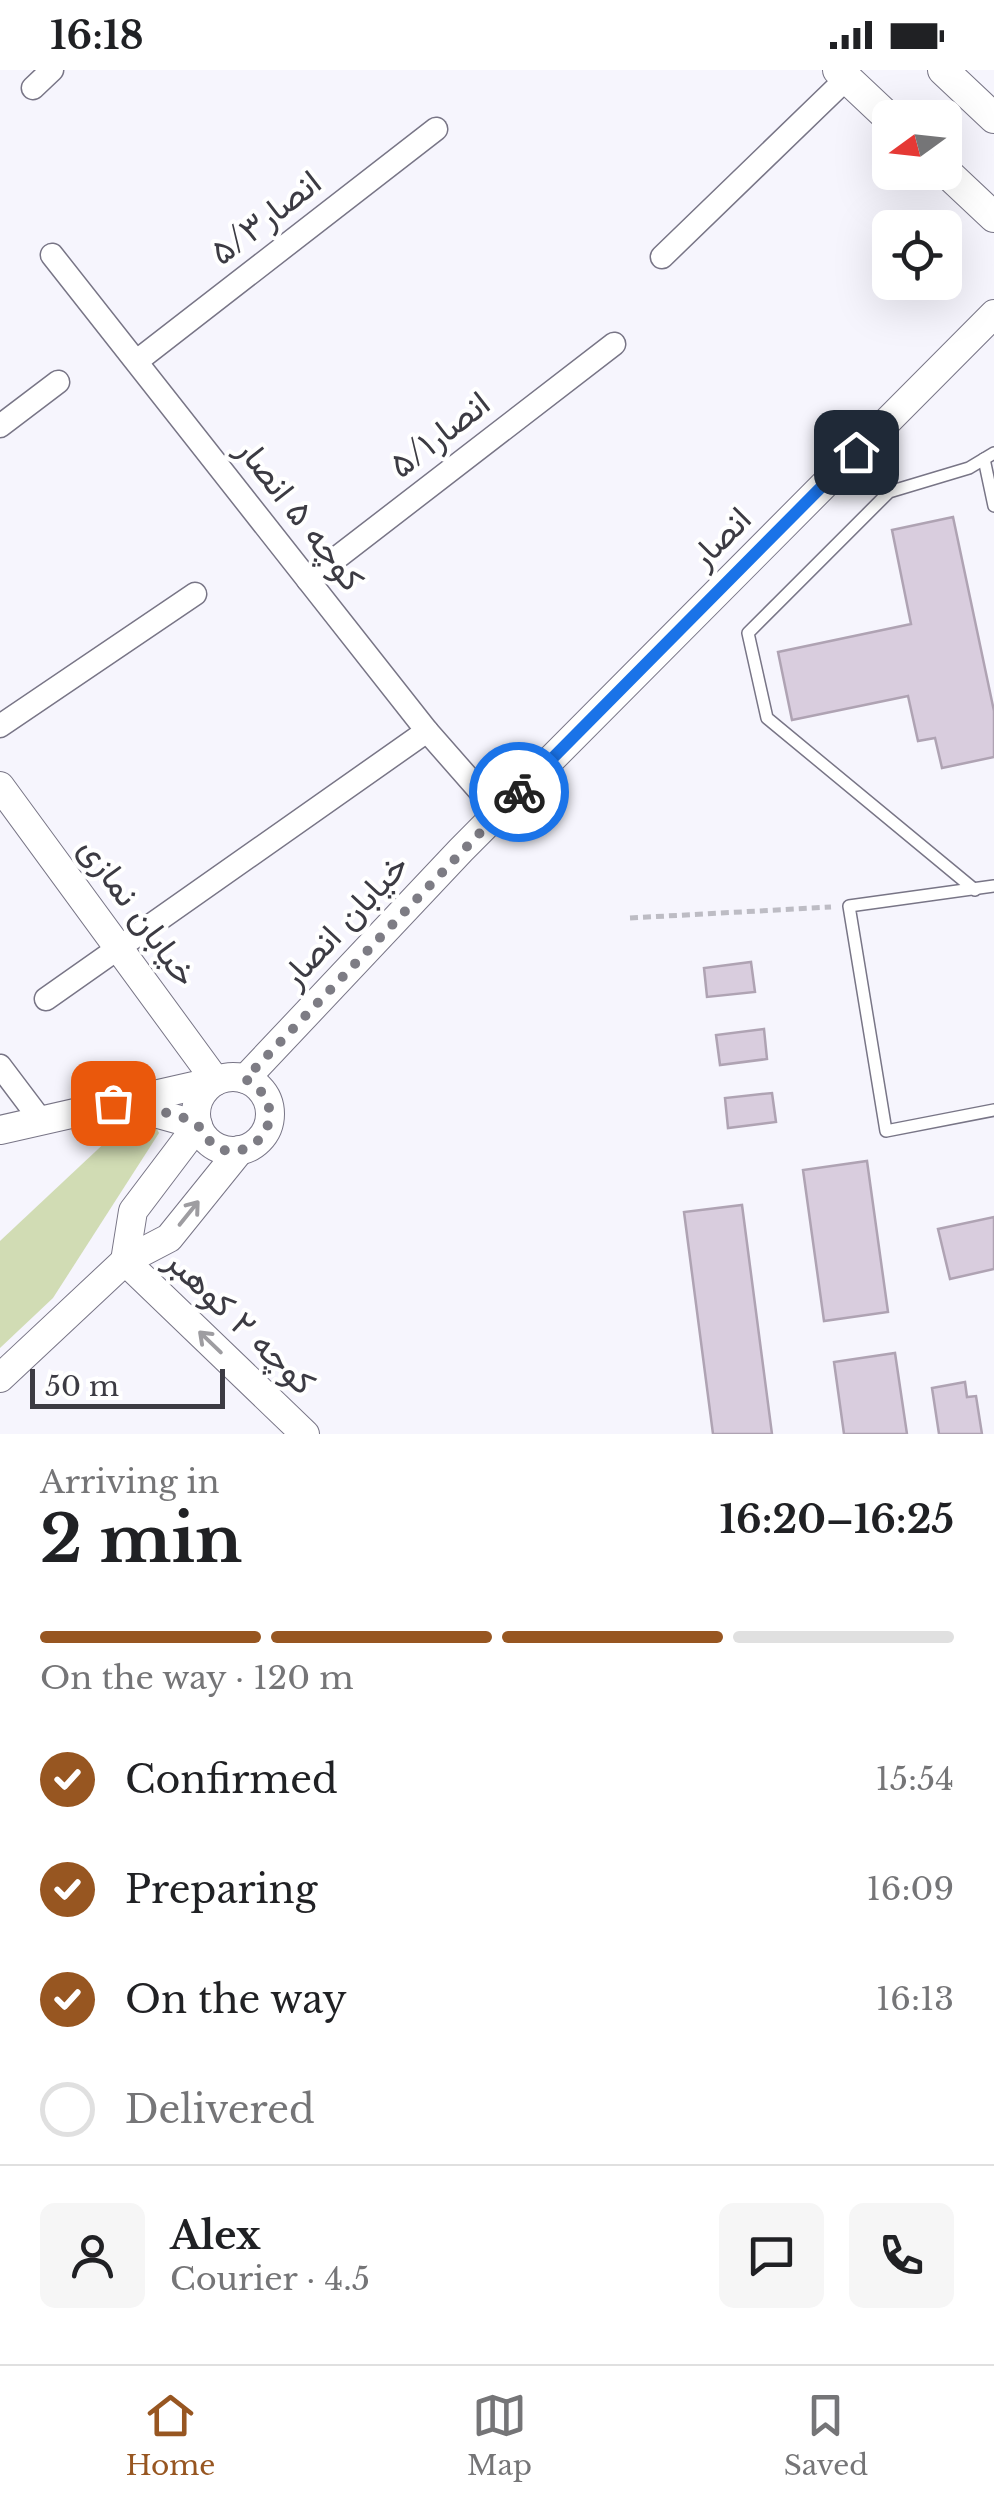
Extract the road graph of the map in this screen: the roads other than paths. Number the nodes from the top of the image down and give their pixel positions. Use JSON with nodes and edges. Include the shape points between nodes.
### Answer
{"nodes":[{"id":1,"x":52,"y":70,"type":"edge"},
{"id":2,"x":842,"y":74,"type":"edge"},
{"id":3,"x":957,"y":74,"type":"edge"},
{"id":4,"x":33,"y":88,"type":"dead end"},
{"id":5,"x":872,"y":102,"type":"edge"},
{"id":6,"x":994,"y":118,"type":"edge"},
{"id":7,"x":436,"y":129,"type":"dead end"},
{"id":8,"x":962,"y":187,"type":"edge"},
{"id":9,"x":994,"y":217,"type":"edge"},
{"id":10,"x":52,"y":256,"type":"dead end"},
{"id":11,"x":662,"y":257,"type":"dead end"},
{"id":12,"x":994,"y":314,"type":"edge"},
{"id":13,"x":614,"y":344,"type":"dead end"},
{"id":14,"x":137,"y":361,"type":"junction"},
{"id":15,"x":58,"y":382,"type":"dead end"},
{"id":16,"x":0,"y":426,"type":"edge"},
{"id":17,"x":989,"y":456,"type":"edge"},
{"id":18,"x":994,"y":506,"type":"edge"},
{"id":19,"x":308,"y":580,"type":"junction"},
{"id":20,"x":195,"y":594,"type":"dead end"},
{"id":21,"x":0,"y":726,"type":"edge"},
{"id":22,"x":427,"y":731,"type":"junction"},
{"id":23,"x":0,"y":786,"type":"edge"},
{"id":24,"x":498,"y":812,"type":"junction"},
{"id":25,"x":994,"y":886,"type":"edge"},
{"id":26,"x":975,"y":890,"type":"junction"},
{"id":27,"x":120,"y":948,"type":"junction"},
{"id":28,"x":46,"y":999,"type":"dead end"},
{"id":29,"x":0,"y":1066,"type":"edge"},
{"id":30,"x":245,"y":1079,"type":"junction"},
{"id":31,"x":216,"y":1081,"type":"junction"},
{"id":32,"x":113,"y":1103,"type":"junction"},
{"id":33,"x":994,"y":1110,"type":"edge"},
{"id":34,"x":40,"y":1119,"type":"junction"},
{"id":35,"x":198,"y":1125,"type":"junction"},
{"id":36,"x":0,"y":1130,"type":"edge"},
{"id":37,"x":240,"y":1150,"type":"junction"},
{"id":38,"x":125,"y":1261,"type":"junction"},
{"id":39,"x":0,"y":1378,"type":"edge"},
{"id":40,"x":305,"y":1434,"type":"edge"}],
"edges":[{"from":1,"to":4,"type":"street"},
{"from":2,"to":5,"type":"main road"},
{"from":2,"to":11,"type":"street"},
{"from":3,"to":6,"type":"main road"},
{"from":7,"to":14,"type":"street","name":"انصار۵/۳"},
{"from":8,"to":9,"type":"main road"},
{"from":10,"to":14,"type":"street","name":"کوچه ۵ انصار"},
{"from":12,"to":24,"type":"street","name":"انصار"},
{"from":13,"to":19,"type":"street","name":"انصار۵/۱"},
{"from":14,"to":19,"type":"street","name":"کوچه ۵ انصار"},
{"from":15,"to":16,"type":"street"},
{"from":17,"to":18,"type":"lane"},
{"from":17,"to":26,"type":"lane","via":[[890,492],[748,633],[767,718]]},
{"from":19,"to":22,"type":"street","name":"کوچه ۵ انصار"},
{"from":20,"to":21,"type":"street"},
{"from":22,"to":24,"type":"street","name":"کوچه ۵ انصار"},
{"from":22,"to":27,"type":"street"},
{"from":23,"to":27,"type":"street","name":"خیابان نمازی"},
{"from":24,"to":30,"type":"street","name":"خیابان انصار"},
{"from":25,"to":26,"type":"lane"},
{"from":26,"to":33,"type":"lane","via":[[849,906],[886,1131]]},
{"from":27,"to":28,"type":"street"},
{"from":27,"to":31,"type":"street","name":"خیابان نمازی"},
{"from":29,"to":34,"type":"street"},
{"from":30,"to":31,"type":"street"},
{"from":30,"to":37,"type":"street","via":[[264,1094],[270,1116],[260,1139]]},
{"from":31,"to":32,"type":"street"},
{"from":31,"to":35,"type":"street","via":[[198,1103]]},
{"from":32,"to":34,"type":"street"},
{"from":32,"to":35,"type":"street"},
{"from":34,"to":36,"type":"street"},
{"from":35,"to":37,"type":"street","via":[[219,1148]]},
{"from":35,"to":38,"type":"street","via":[[134,1211]]},
{"from":38,"to":37,"type":"street","one_way":true,"via":[[169,1238]]},
{"from":38,"to":39,"type":"street"},
{"from":40,"to":38,"type":"street","name":"کوچه ۲ کوهبر","one_way":true}]}
